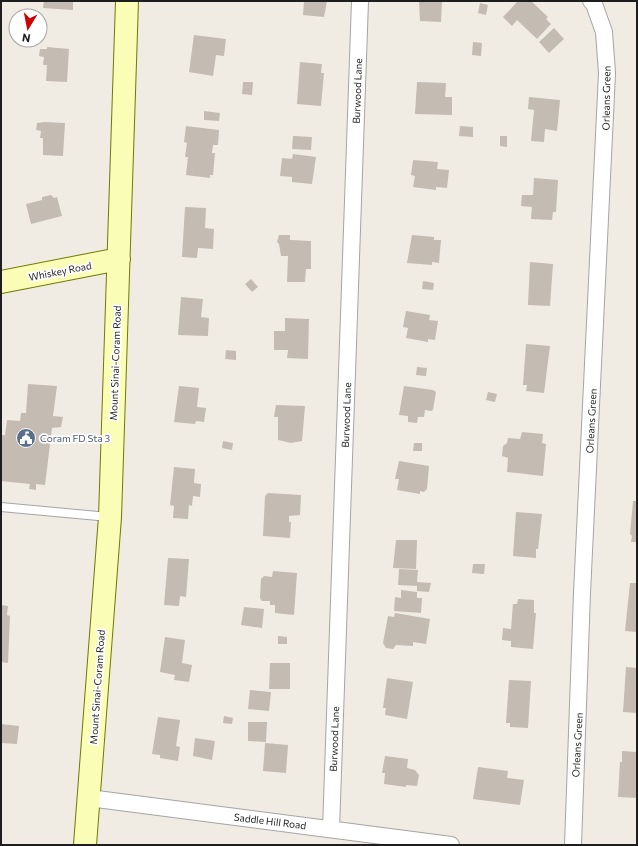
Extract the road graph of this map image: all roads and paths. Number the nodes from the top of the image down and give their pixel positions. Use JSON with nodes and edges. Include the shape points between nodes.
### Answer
{"nodes":[{"id":1,"x":127,"y":1,"type":"edge"},
{"id":2,"x":360,"y":1,"type":"edge"},
{"id":3,"x":591,"y":1,"type":"edge"},
{"id":4,"x":119,"y":259,"type":"junction"},
{"id":5,"x":1,"y":282,"type":"edge"},
{"id":6,"x":1,"y":507,"type":"edge"},
{"id":7,"x":110,"y":517,"type":"junction"},
{"id":8,"x":89,"y":798,"type":"junction"},
{"id":9,"x":331,"y":829,"type":"junction"},
{"id":10,"x":85,"y":845,"type":"edge"},
{"id":11,"x":451,"y":845,"type":"edge"},
{"id":12,"x":573,"y":845,"type":"edge"}],
"edges":[{"from":1,"to":4,"type":"main road","name":"Mount Sinai-Coram Road"},
{"from":2,"to":9,"type":"street","name":"Burwood Lane"},
{"from":3,"to":12,"type":"street","name":"Orleans Green","via":[[604,32],[607,73]]},
{"from":4,"to":5,"type":"main road","name":"Whiskey Road"},
{"from":4,"to":7,"type":"main road","name":"Mount Sinai-Coram Road"},
{"from":6,"to":7,"type":"lane"},
{"from":7,"to":8,"type":"main road","name":"Mount Sinai-Coram Road"},
{"from":8,"to":9,"type":"street","name":"Saddle Hill Road"},
{"from":8,"to":10,"type":"main road","name":"Mount Sinai-Coram Road"},
{"from":9,"to":11,"type":"street","name":"Saddle Hill Road"}]}
